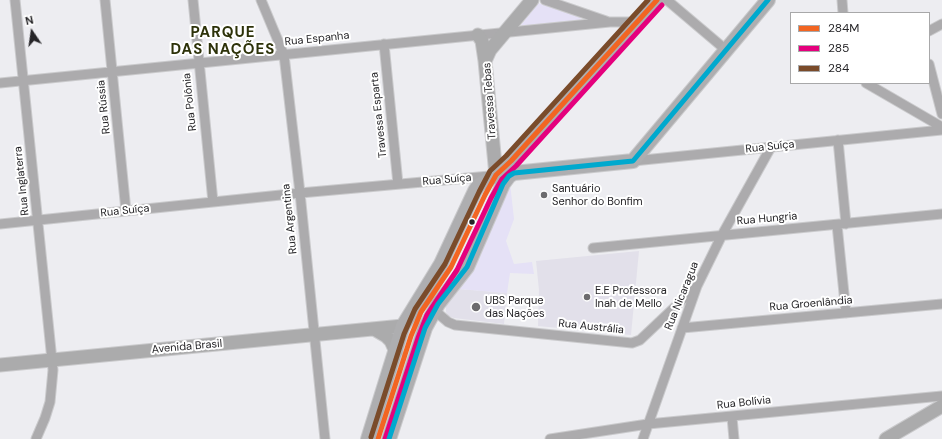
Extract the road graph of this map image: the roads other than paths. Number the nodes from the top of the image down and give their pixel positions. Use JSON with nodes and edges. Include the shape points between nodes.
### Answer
{"nodes":[{"id":1,"x":16,"y":0,"type":"edge"},
{"id":2,"x":105,"y":0,"type":"edge"},
{"id":3,"x":193,"y":0,"type":"edge"},
{"id":4,"x":261,"y":0,"type":"edge"},
{"id":5,"x":532,"y":0,"type":"edge"},
{"id":6,"x":545,"y":0,"type":"edge"},
{"id":7,"x":657,"y":0,"type":"edge"},
{"id":8,"x":667,"y":0,"type":"edge"},
{"id":9,"x":768,"y":0,"type":"edge"},
{"id":10,"x":842,"y":0,"type":"edge"},
{"id":11,"x":843,"y":12,"type":"edge"},
{"id":12,"x":584,"y":13,"type":"junction"},
{"id":13,"x":610,"y":22,"type":"junction"},
{"id":14,"x":637,"y":22,"type":"junction"},
{"id":15,"x":942,"y":24,"type":"edge"},
{"id":16,"x":580,"y":25,"type":"junction"},
{"id":17,"x":930,"y":30,"type":"edge"},
{"id":18,"x":504,"y":33,"type":"junction"},
{"id":19,"x":478,"y":35,"type":"junction"},
{"id":20,"x":384,"y":44,"type":"junction"},
{"id":21,"x":726,"y":50,"type":"junction"},
{"id":22,"x":284,"y":55,"type":"junction"},
{"id":23,"x":485,"y":61,"type":"junction"},
{"id":24,"x":198,"y":63,"type":"junction"},
{"id":25,"x":930,"y":68,"type":"edge"},
{"id":26,"x":112,"y":72,"type":"junction"},
{"id":27,"x":24,"y":80,"type":"junction"},
{"id":28,"x":0,"y":83,"type":"edge"},
{"id":29,"x":868,"y":84,"type":"edge"},
{"id":30,"x":942,"y":114,"type":"edge"},
{"id":31,"x":942,"y":128,"type":"edge"},
{"id":32,"x":838,"y":140,"type":"junction"},
{"id":33,"x":771,"y":147,"type":"junction"},
{"id":34,"x":633,"y":161,"type":"junction"},
{"id":35,"x":514,"y":173,"type":"junction"},
{"id":36,"x":496,"y":175,"type":"junction"},
{"id":37,"x":398,"y":184,"type":"junction"},
{"id":38,"x":300,"y":193,"type":"junction"},
{"id":39,"x":213,"y":202,"type":"junction"},
{"id":40,"x":126,"y":211,"type":"junction"},
{"id":41,"x":942,"y":214,"type":"edge"},
{"id":42,"x":38,"y":220,"type":"junction"},
{"id":43,"x":0,"y":224,"type":"edge"},
{"id":44,"x":841,"y":224,"type":"junction"},
{"id":45,"x":722,"y":235,"type":"junction"},
{"id":46,"x":593,"y":248,"type":"dead end"},
{"id":47,"x":697,"y":286,"type":"junction"},
{"id":48,"x":942,"y":304,"type":"edge"},
{"id":49,"x":434,"y":310,"type":"junction"},
{"id":50,"x":846,"y":313,"type":"junction"},
{"id":51,"x":667,"y":314,"type":"junction"},
{"id":52,"x":683,"y":325,"type":"junction"},
{"id":53,"x":403,"y":326,"type":"junction"},
{"id":54,"x":374,"y":329,"type":"junction"},
{"id":55,"x":315,"y":334,"type":"junction"},
{"id":56,"x":396,"y":352,"type":"junction"},
{"id":57,"x":52,"y":359,"type":"junction"},
{"id":58,"x":0,"y":365,"type":"edge"},
{"id":59,"x":942,"y":396,"type":"edge"},
{"id":60,"x":942,"y":406,"type":"edge"},
{"id":61,"x":732,"y":417,"type":"junction"},
{"id":62,"x":648,"y":424,"type":"junction"},
{"id":63,"x":36,"y":439,"type":"edge"},
{"id":64,"x":325,"y":439,"type":"edge"},
{"id":65,"x":368,"y":439,"type":"edge"},
{"id":66,"x":389,"y":439,"type":"edge"},
{"id":67,"x":550,"y":439,"type":"edge"},
{"id":68,"x":643,"y":439,"type":"edge"},
{"id":69,"x":734,"y":439,"type":"edge"},
{"id":70,"x":886,"y":439,"type":"edge"}],
"edges":[{"from":1,"to":27,"type":"street","name":"Rua Inglaterra"},
{"from":2,"to":26,"type":"street","name":"Rua Rússia"},
{"from":3,"to":24,"type":"street","name":"Rua Polônia"},
{"from":4,"to":22,"type":"street","name":"Rua Argentina"},
{"from":5,"to":18,"type":"street","name":"Travessa Tebas"},
{"from":6,"to":12,"type":"street"},
{"from":7,"to":14,"type":"main road"},
{"from":8,"to":21,"type":"street"},
{"from":9,"to":21,"type":"main road"},
{"from":10,"to":11,"type":"street"},
{"from":12,"to":13,"type":"street"},
{"from":12,"to":16,"type":"street","via":[[584,21]]},
{"from":13,"to":14,"type":"street","name":"Rua Espanha"},
{"from":13,"to":16,"type":"street","name":"Rua Espanha"},
{"from":14,"to":36,"type":"main road"},
{"from":15,"to":17,"type":"street"},
{"from":16,"to":18,"type":"street","name":"Rua Espanha"},
{"from":18,"to":19,"type":"street","name":"Rua Espanha"},
{"from":18,"to":23,"type":"street","name":"Travessa Tebas","via":[[490,50]]},
{"from":19,"to":20,"type":"street","name":"Rua Espanha"},
{"from":19,"to":23,"type":"street","via":[[482,40]]},
{"from":20,"to":22,"type":"street","name":"Rua Espanha"},
{"from":20,"to":37,"type":"street","name":"Travessa Esparta"},
{"from":21,"to":34,"type":"main road"},
{"from":22,"to":24,"type":"street","name":"Rua Espanha"},
{"from":22,"to":38,"type":"street","name":"Rua Argentina"},
{"from":23,"to":36,"type":"street","name":"Travessa Tebas"},
{"from":24,"to":26,"type":"street","name":"Rua Espanha"},
{"from":24,"to":39,"type":"street","name":"Rua Polônia"},
{"from":25,"to":30,"type":"street"},
{"from":26,"to":27,"type":"street","name":"Rua Espanha"},
{"from":26,"to":40,"type":"street","name":"Rua Rússia"},
{"from":27,"to":28,"type":"street","name":"Rua Espanha"},
{"from":27,"to":42,"type":"street","name":"Rua Inglaterra"},
{"from":29,"to":31,"type":"street"},
{"from":31,"to":32,"type":"street","name":"Rua Suíça"},
{"from":32,"to":33,"type":"street","name":"Rua Suíça"},
{"from":32,"to":44,"type":"street"},
{"from":33,"to":34,"type":"street","name":"Rua Suíça"},
{"from":33,"to":45,"type":"street","name":"Rua Nicaragua"},
{"from":34,"to":35,"type":"main road","name":"Rua Suíça"},
{"from":35,"to":36,"type":"street","name":"Rua Suíça"},
{"from":35,"to":49,"type":"main road","via":[[503,184],[466,267]]},
{"from":36,"to":37,"type":"street","name":"Rua Suíça"},
{"from":36,"to":53,"type":"main road","via":[[484,181],[475,191],[442,264]]},
{"from":37,"to":38,"type":"street","name":"Rua Suíça"},
{"from":38,"to":39,"type":"street","name":"Rua Suíça"},
{"from":38,"to":55,"type":"street","name":"Rua Argentina"},
{"from":39,"to":40,"type":"street","name":"Rua Suíça"},
{"from":40,"to":42,"type":"street","name":"Rua Suíça"},
{"from":41,"to":44,"type":"street","name":"Rua Hungria"},
{"from":42,"to":43,"type":"street","name":"Rua Suíça"},
{"from":42,"to":57,"type":"street","name":"Rua Inglaterra"},
{"from":44,"to":45,"type":"street","name":"Rua Hungria"},
{"from":44,"to":50,"type":"street"},
{"from":45,"to":46,"type":"street","name":"Rua Hungria"},
{"from":45,"to":47,"type":"street","name":"Rua Nicaragua"},
{"from":47,"to":51,"type":"street","name":"Rua Austrália"},
{"from":47,"to":52,"type":"street","name":"Rua Nicaragua"},
{"from":48,"to":50,"type":"street","name":"Rua Groenlândia"},
{"from":49,"to":51,"type":"street","name":"Rua Austrália","via":[[448,322],[456,325],[632,343],[640,340]]},
{"from":49,"to":66,"type":"main road","via":[[423,334]]},
{"from":50,"to":52,"type":"street","name":"Rua Groenlândia"},
{"from":51,"to":52,"type":"street"},
{"from":52,"to":62,"type":"street","name":"Rua Nicaragua"},
{"from":53,"to":54,"type":"street","name":"Avenida Brasil"},
{"from":53,"to":56,"type":"main road"},
{"from":54,"to":55,"type":"street","name":"Avenida Brasil"},
{"from":54,"to":56,"type":"street","via":[[391,341]]},
{"from":55,"to":57,"type":"street","name":"Avenida Brasil"},
{"from":55,"to":64,"type":"street","name":"Rua Argentina"},
{"from":56,"to":65,"type":"main road"},
{"from":57,"to":58,"type":"street","name":"Avenida Brasil"},
{"from":57,"to":63,"type":"street","name":"Rua Inglaterra","via":[[50,402]]},
{"from":59,"to":61,"type":"street","name":"Rua Bolívia"},
{"from":60,"to":70,"type":"street"},
{"from":61,"to":62,"type":"street","name":"Rua Bolívia"},
{"from":61,"to":69,"type":"street"},
{"from":62,"to":67,"type":"street","name":"Rua Bolívia"},
{"from":62,"to":68,"type":"street","name":"Rua Nicaragua"}]}
